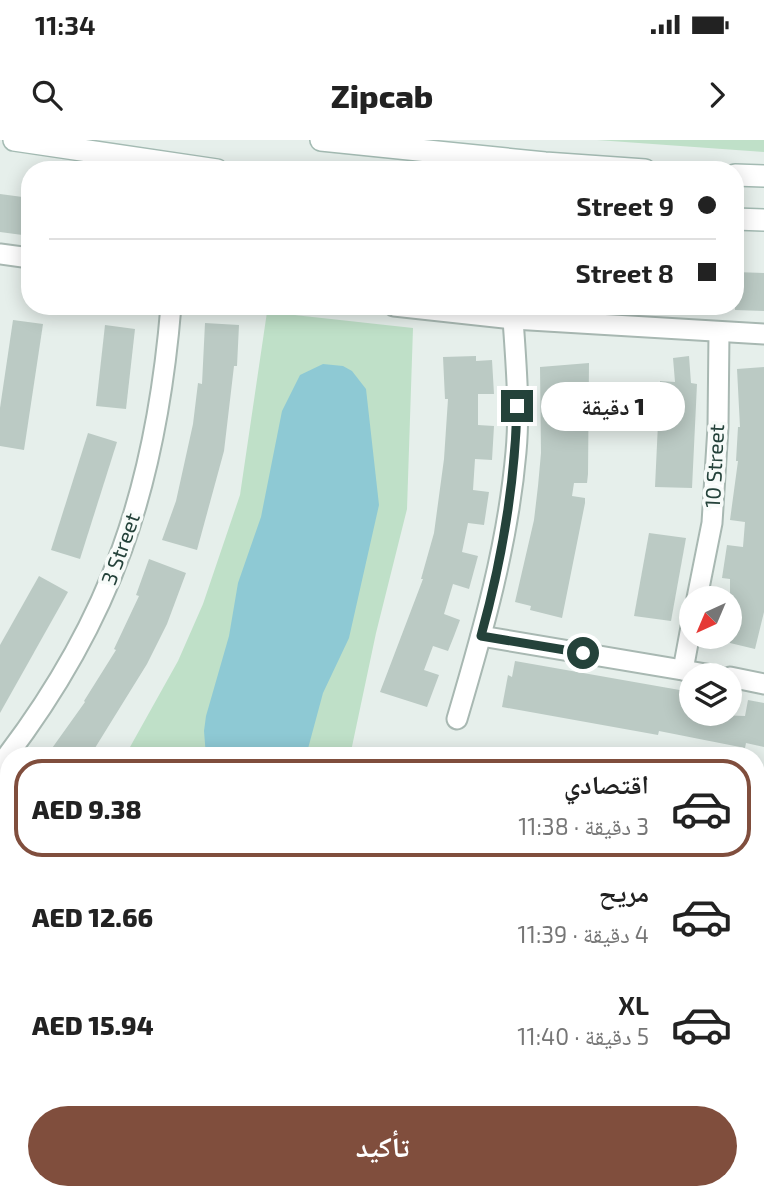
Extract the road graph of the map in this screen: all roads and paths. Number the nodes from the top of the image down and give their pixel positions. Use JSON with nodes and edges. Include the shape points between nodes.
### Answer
{"nodes":[{"id":1,"x":14,"y":140,"type":"edge"},
{"id":2,"x":321,"y":140,"type":"edge"},
{"id":3,"x":155,"y":161,"type":"edge"},
{"id":4,"x":525,"y":161,"type":"edge"},
{"id":5,"x":744,"y":175,"type":"edge"},
{"id":6,"x":764,"y":176,"type":"edge"},
{"id":7,"x":744,"y":219,"type":"edge"},
{"id":8,"x":764,"y":220,"type":"edge"},
{"id":9,"x":0,"y":254,"type":"edge"},
{"id":10,"x":21,"y":257,"type":"edge"},
{"id":11,"x":171,"y":315,"type":"edge"},
{"id":12,"x":483,"y":315,"type":"edge"},
{"id":13,"x":513,"y":318,"type":"junction"},
{"id":14,"x":719,"y":332,"type":"junction"},
{"id":15,"x":764,"y":334,"type":"edge"},
{"id":16,"x":699,"y":586,"type":"edge"},
{"id":17,"x":481,"y":636,"type":"junction"},
{"id":18,"x":679,"y":669,"type":"edge"},
{"id":19,"x":742,"y":679,"type":"edge"},
{"id":20,"x":764,"y":684,"type":"edge"},
{"id":21,"x":457,"y":719,"type":"dead end"},
{"id":22,"x":14,"y":747,"type":"edge"}],
"edges":[{"from":1,"to":3,"type":"main road"},
{"from":2,"to":4,"type":"main road"},
{"from":5,"to":6,"type":"main road"},
{"from":7,"to":8,"type":"main road"},
{"from":9,"to":10,"type":"street"},
{"from":11,"to":22,"type":"street","name":"3 Street","via":[[159,417],[127,539],[73,660]]},
{"from":12,"to":13,"type":"street"},
{"from":13,"to":14,"type":"street"},
{"from":13,"to":17,"type":"street","via":[[516,450],[503,543]]},
{"from":14,"to":15,"type":"street"},
{"from":14,"to":16,"type":"street","name":"10 Street","via":[[712,523]]},
{"from":17,"to":18,"type":"street"},
{"from":17,"to":21,"type":"street"},
{"from":19,"to":20,"type":"street"}]}
